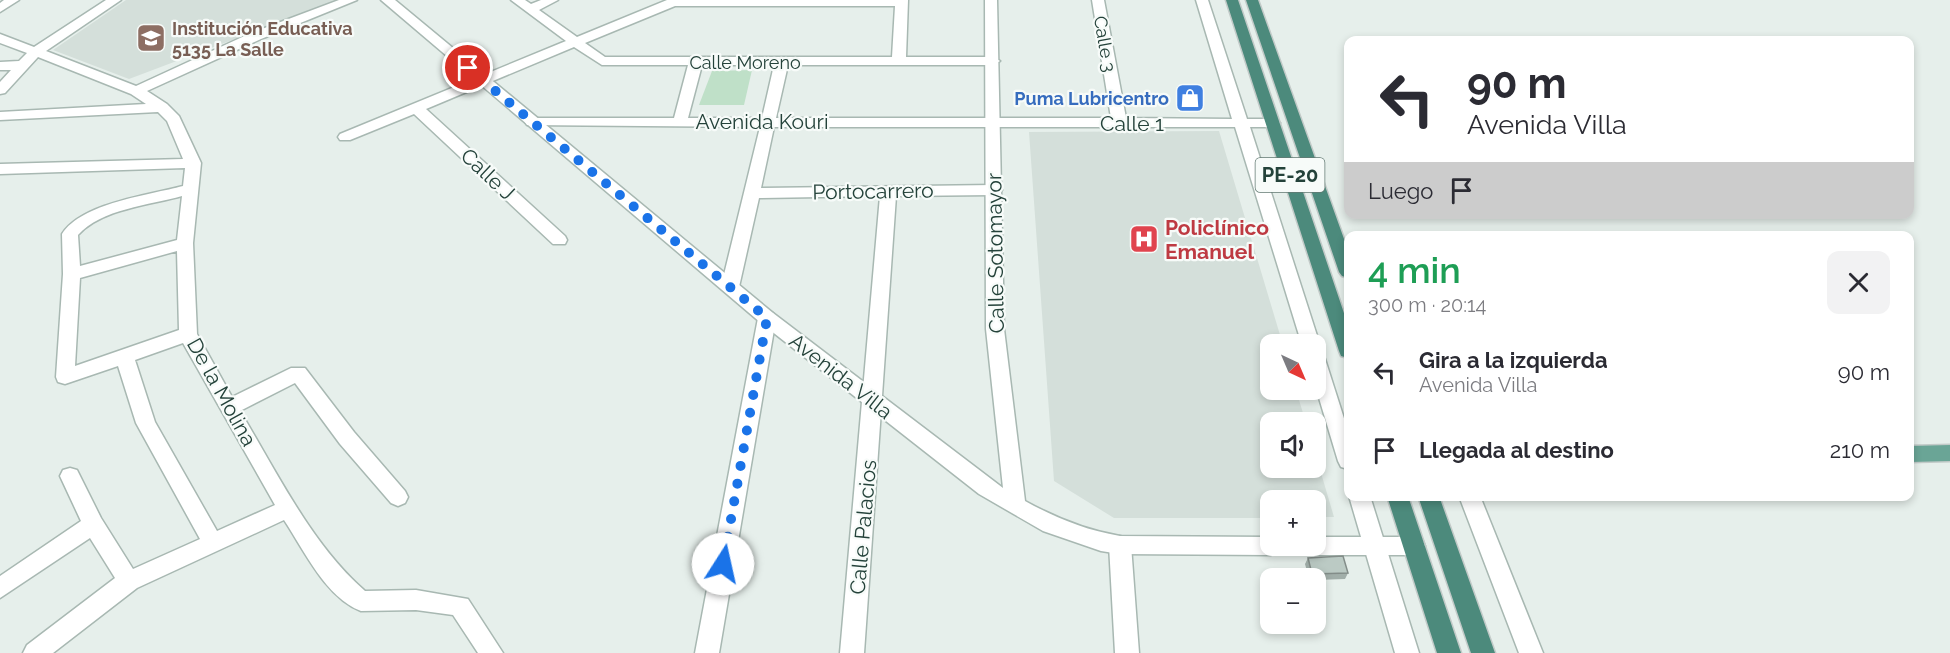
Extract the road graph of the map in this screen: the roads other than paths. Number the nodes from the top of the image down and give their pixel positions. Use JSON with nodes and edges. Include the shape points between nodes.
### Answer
{"nodes":[{"id":1,"x":13,"y":0,"type":"edge"},
{"id":2,"x":115,"y":0,"type":"edge"},
{"id":3,"x":351,"y":0,"type":"edge"},
{"id":4,"x":387,"y":0,"type":"edge"},
{"id":5,"x":517,"y":0,"type":"edge"},
{"id":6,"x":552,"y":0,"type":"edge"},
{"id":7,"x":713,"y":0,"type":"edge"},
{"id":8,"x":991,"y":0,"type":"edge"},
{"id":9,"x":1098,"y":0,"type":"edge"},
{"id":10,"x":1202,"y":0,"type":"edge"},
{"id":11,"x":1232,"y":0,"type":"edge"},
{"id":12,"x":1252,"y":0,"type":"edge"},
{"id":13,"x":902,"y":1,"type":"edge"},
{"id":14,"x":0,"y":8,"type":"edge"},
{"id":15,"x":529,"y":9,"type":"junction"},
{"id":16,"x":0,"y":38,"type":"edge"},
{"id":17,"x":575,"y":42,"type":"junction"},
{"id":18,"x":29,"y":59,"type":"junction"},
{"id":19,"x":993,"y":61,"type":"junction"},
{"id":20,"x":696,"y":62,"type":"junction"},
{"id":21,"x":782,"y":62,"type":"junction"},
{"id":22,"x":899,"y":62,"type":"junction"},
{"id":23,"x":0,"y":66,"type":"edge"},
{"id":24,"x":482,"y":80,"type":"junction"},
{"id":25,"x":0,"y":90,"type":"edge"},
{"id":26,"x":136,"y":91,"type":"junction"},
{"id":27,"x":162,"y":107,"type":"junction"},
{"id":28,"x":416,"y":108,"type":"junction"},
{"id":29,"x":0,"y":116,"type":"edge"},
{"id":30,"x":768,"y":120,"type":"junction"},
{"id":31,"x":680,"y":121,"type":"junction"},
{"id":32,"x":992,"y":121,"type":"junction"},
{"id":33,"x":532,"y":122,"type":"junction"},
{"id":34,"x":1119,"y":123,"type":"junction"},
{"id":35,"x":1239,"y":123,"type":"junction"},
{"id":36,"x":1272,"y":123,"type":"junction"},
{"id":37,"x":345,"y":137,"type":"dead end"},
{"id":38,"x":193,"y":163,"type":"junction"},
{"id":39,"x":0,"y":169,"type":"edge"},
{"id":40,"x":191,"y":189,"type":"junction"},
{"id":41,"x":888,"y":190,"type":"junction"},
{"id":42,"x":994,"y":190,"type":"junction"},
{"id":43,"x":752,"y":193,"type":"junction"},
{"id":44,"x":560,"y":240,"type":"dead end"},
{"id":45,"x":185,"y":243,"type":"junction"},
{"id":46,"x":1344,"y":261,"type":"edge"},
{"id":47,"x":72,"y":274,"type":"junction"},
{"id":48,"x":729,"y":287,"type":"junction"},
{"id":49,"x":767,"y":318,"type":"junction"},
{"id":50,"x":188,"y":334,"type":"junction"},
{"id":51,"x":1307,"y":334,"type":"edge"},
{"id":52,"x":1344,"y":339,"type":"edge"},
{"id":53,"x":124,"y":357,"type":"junction"},
{"id":54,"x":1326,"y":391,"type":"edge"},
{"id":55,"x":873,"y":402,"type":"junction"},
{"id":56,"x":228,"y":408,"type":"junction"},
{"id":57,"x":1344,"y":448,"type":"edge"},
{"id":58,"x":1950,"y":453,"type":"edge"},
{"id":59,"x":1914,"y":454,"type":"edge"},
{"id":60,"x":70,"y":476,"type":"dead end"},
{"id":61,"x":398,"y":497,"type":"dead end"},
{"id":62,"x":1360,"y":501,"type":"edge"},
{"id":63,"x":1399,"y":501,"type":"edge"},
{"id":64,"x":1430,"y":501,"type":"edge"},
{"id":65,"x":1471,"y":501,"type":"edge"},
{"id":66,"x":1015,"y":506,"type":"junction"},
{"id":67,"x":288,"y":509,"type":"junction"},
{"id":68,"x":93,"y":524,"type":"junction"},
{"id":69,"x":213,"y":543,"type":"junction"},
{"id":70,"x":1120,"y":545,"type":"junction"},
{"id":71,"x":1260,"y":546,"type":"edge"},
{"id":72,"x":1326,"y":546,"type":"edge"},
{"id":73,"x":1373,"y":546,"type":"junction"},
{"id":74,"x":1414,"y":546,"type":"junction"},
{"id":75,"x":129,"y":581,"type":"junction"},
{"id":76,"x":0,"y":588,"type":"edge"},
{"id":77,"x":35,"y":653,"type":"edge"},
{"id":78,"x":491,"y":653,"type":"edge"},
{"id":79,"x":707,"y":653,"type":"edge"},
{"id":80,"x":852,"y":653,"type":"edge"},
{"id":81,"x":1127,"y":653,"type":"edge"},
{"id":82,"x":1407,"y":653,"type":"edge"},
{"id":83,"x":1449,"y":653,"type":"edge"},
{"id":84,"x":1483,"y":653,"type":"edge"},
{"id":85,"x":1531,"y":653,"type":"edge"}],
"edges":[{"from":1,"to":14,"type":"street"},
{"from":2,"to":18,"type":"street"},
{"from":3,"to":26,"type":"street","via":[[256,36]]},
{"from":4,"to":24,"type":"street","name":"Avenida Villa"},
{"from":5,"to":15,"type":"street","name":"Calle Moreno"},
{"from":6,"to":15,"type":"street"},
{"from":7,"to":13,"type":"street"},
{"from":7,"to":17,"type":"street","via":[[673,2]]},
{"from":8,"to":19,"type":"street","name":"Calle Sotomayor"},
{"from":9,"to":34,"type":"street","name":"Calle 3"},
{"from":10,"to":35,"type":"street"},
{"from":11,"to":36,"type":"highway","number":"PE-20"},
{"from":12,"to":46,"type":"highway","number":"PE-20"},
{"from":13,"to":22,"type":"street"},
{"from":15,"to":17,"type":"street","name":"Calle Moreno"},
{"from":16,"to":18,"type":"street","name":"De la Molina"},
{"from":17,"to":20,"type":"street","name":"Calle Moreno","via":[[602,61]]},
{"from":17,"to":24,"type":"street"},
{"from":18,"to":23,"type":"street"},
{"from":18,"to":25,"type":"street"},
{"from":18,"to":26,"type":"street","name":"De la Molina"},
{"from":19,"to":22,"type":"street","name":"Calle Moreno"},
{"from":19,"to":32,"type":"street","name":"Calle Sotomayor"},
{"from":20,"to":21,"type":"street","name":"Calle Moreno"},
{"from":20,"to":31,"type":"street"},
{"from":21,"to":22,"type":"street","name":"Calle Moreno"},
{"from":21,"to":30,"type":"street"},
{"from":24,"to":28,"type":"street"},
{"from":24,"to":33,"type":"street","name":"Avenida Villa"},
{"from":26,"to":27,"type":"street","name":"De la Molina"},
{"from":27,"to":29,"type":"street"},
{"from":27,"to":38,"type":"street","name":"De la Molina","via":[[174,119]]},
{"from":28,"to":37,"type":"street"},
{"from":28,"to":44,"type":"street","name":"Calle J"},
{"from":30,"to":31,"type":"street","name":"Avenida Kouri"},
{"from":30,"to":32,"type":"street","name":"Avenida Kouri"},
{"from":30,"to":43,"type":"street"},
{"from":31,"to":33,"type":"street","name":"Avenida Kouri"},
{"from":32,"to":34,"type":"street","name":"Calle 1"},
{"from":32,"to":42,"type":"street","name":"Calle Sotomayor"},
{"from":33,"to":48,"type":"street","name":"Avenida Villa"},
{"from":34,"to":35,"type":"street","name":"Calle 1"},
{"from":35,"to":36,"type":"street","name":"Calle 1"},
{"from":35,"to":51,"type":"street"},
{"from":36,"to":52,"type":"highway","number":"PE-20"},
{"from":38,"to":39,"type":"street"},
{"from":38,"to":40,"type":"street","name":"De la Molina"},
{"from":40,"to":45,"type":"street","name":"De la Molina"},
{"from":40,"to":47,"type":"street","via":[[100,213],[77,226],[70,234]]},
{"from":41,"to":42,"type":"street","name":"Portocarrero"},
{"from":41,"to":43,"type":"street","name":"Portocarrero"},
{"from":41,"to":55,"type":"street","name":"Calle Palacios"},
{"from":42,"to":66,"type":"street","name":"Calle Sotomayor","via":[[995,329]]},
{"from":43,"to":48,"type":"street"},
{"from":45,"to":47,"type":"street"},
{"from":45,"to":50,"type":"street","name":"De la Molina"},
{"from":47,"to":53,"type":"street","via":[[65,377]]},
{"from":48,"to":49,"type":"street","name":"Avenida Villa"},
{"from":49,"to":55,"type":"street","name":"Avenida Villa"},
{"from":49,"to":79,"type":"street"},
{"from":50,"to":53,"type":"street"},
{"from":50,"to":56,"type":"street","name":"De la Molina"},
{"from":53,"to":69,"type":"street","via":[[146,423]]},
{"from":54,"to":57,"type":"street"},
{"from":55,"to":66,"type":"street","name":"Avenida Villa"},
{"from":55,"to":80,"type":"street","name":"Calle Palacios"},
{"from":56,"to":61,"type":"street","via":[[298,373]]},
{"from":56,"to":67,"type":"street","name":"De la Molina"},
{"from":58,"to":59,"type":"main road"},
{"from":60,"to":68,"type":"street"},
{"from":62,"to":73,"type":"street"},
{"from":63,"to":74,"type":"highway"},
{"from":64,"to":84,"type":"highway"},
{"from":65,"to":85,"type":"street"},
{"from":66,"to":70,"type":"street","name":"Avenida Villa","via":[[1070,534]]},
{"from":67,"to":69,"type":"street"},
{"from":67,"to":78,"type":"street","name":"De la Molina","via":[[336,579],[362,601],[416,600],[460,606]]},
{"from":68,"to":75,"type":"street"},
{"from":68,"to":76,"type":"street"},
{"from":69,"to":75,"type":"street"},
{"from":70,"to":71,"type":"street","name":"Avenida Villa"},
{"from":70,"to":81,"type":"street"},
{"from":72,"to":73,"type":"street"},
{"from":73,"to":74,"type":"street"},
{"from":73,"to":82,"type":"street"},
{"from":74,"to":83,"type":"highway"},
{"from":75,"to":77,"type":"street"}]}
